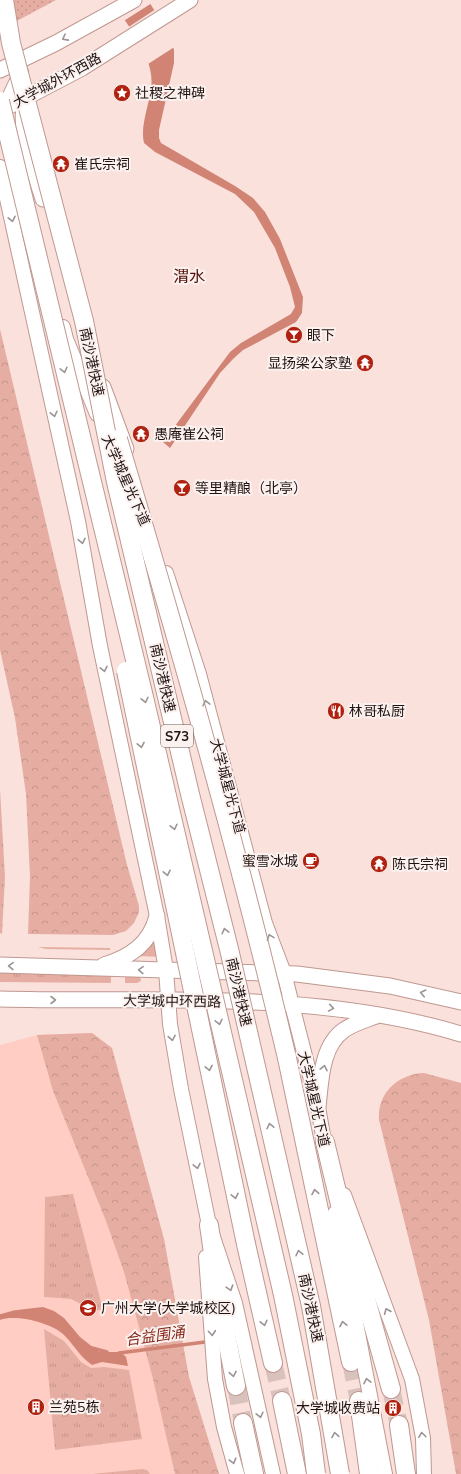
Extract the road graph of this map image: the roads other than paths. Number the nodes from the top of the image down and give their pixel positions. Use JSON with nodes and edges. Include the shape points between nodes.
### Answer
{"nodes":[{"id":1,"x":4,"y":0,"type":"edge"},
{"id":2,"x":134,"y":0,"type":"edge"},
{"id":3,"x":190,"y":0,"type":"edge"},
{"id":4,"x":30,"y":56,"type":"junction"},
{"id":5,"x":0,"y":70,"type":"edge"},
{"id":6,"x":29,"y":96,"type":"junction"},
{"id":7,"x":1,"y":112,"type":"edge"},
{"id":8,"x":1,"y":174,"type":"edge"},
{"id":9,"x":84,"y":321,"type":"junction"},
{"id":10,"x":76,"y":419,"type":"junction"},
{"id":11,"x":159,"y":549,"type":"junction"},
{"id":12,"x":158,"y":916,"type":"junction"},
{"id":13,"x":0,"y":965,"type":"edge"},
{"id":14,"x":90,"y":968,"type":"junction"},
{"id":15,"x":166,"y":970,"type":"junction"},
{"id":16,"x":284,"y":973,"type":"junction"},
{"id":17,"x":0,"y":999,"type":"edge"},
{"id":18,"x":169,"y":999,"type":"junction"},
{"id":19,"x":461,"y":1002,"type":"edge"},
{"id":20,"x":292,"y":1005,"type":"junction"},
{"id":21,"x":378,"y":1016,"type":"junction"},
{"id":22,"x":461,"y":1034,"type":"edge"},
{"id":23,"x":318,"y":1107,"type":"junction"},
{"id":24,"x":325,"y":1142,"type":"junction"},
{"id":25,"x":209,"y":1225,"type":"junction"},
{"id":26,"x":351,"y":1362,"type":"tunnel mouth"},
{"id":27,"x":273,"y":1363,"type":"tunnel mouth"},
{"id":28,"x":236,"y":1386,"type":"tunnel mouth"},
{"id":29,"x":391,"y":1389,"type":"tunnel mouth"},
{"id":30,"x":282,"y":1400,"type":"tunnel mouth"},
{"id":31,"x":359,"y":1401,"type":"tunnel mouth"},
{"id":32,"x":243,"y":1423,"type":"tunnel mouth"},
{"id":33,"x":399,"y":1424,"type":"tunnel mouth"},
{"id":34,"x":237,"y":1474,"type":"edge"},
{"id":35,"x":254,"y":1474,"type":"edge"},
{"id":36,"x":273,"y":1474,"type":"edge"},
{"id":37,"x":297,"y":1474,"type":"edge"},
{"id":38,"x":316,"y":1474,"type":"edge"},
{"id":39,"x":340,"y":1474,"type":"edge"},
{"id":40,"x":369,"y":1474,"type":"edge"},
{"id":41,"x":385,"y":1474,"type":"edge"},
{"id":42,"x":406,"y":1474,"type":"edge"},
{"id":43,"x":424,"y":1474,"type":"edge"}],
"edges":[{"from":1,"to":9,"type":"highway","name":"南沙港快速","number":"S73","bridge":true,"via":[[11,43]]},
{"from":2,"to":4,"type":"main road","one_way":true},
{"from":3,"to":6,"type":"main road","name":"大学城外环西路","via":[[113,49]]},
{"from":4,"to":5,"type":"main road"},
{"from":4,"to":7,"type":"main road"},
{"from":6,"to":7,"type":"main road","name":"大学城外环西路"},
{"from":6,"to":11,"type":"main road","via":[[23,110],[25,134],[58,253],[78,318]]},
{"from":7,"to":10,"type":"highway","name":"南沙港快速","number":"S73","one_way":true,"bridge":true},
{"from":7,"to":11,"type":"main road","name":"大学城星光下道","via":[[21,164],[66,339],[132,503]]},
{"from":8,"to":12,"type":"main road","one_way":true,"via":[[78,521],[100,646]]},
{"from":26,"to":9,"type":"highway","one_way":true,"bridge":true,"via":[[287,1058],[232,837]]},
{"from":39,"to":9,"type":"highway","name":"南沙港快速","number":"S73","one_way":true,"bridge":true,"via":[[311,1306],[229,949],[116,482]]},
{"from":10,"to":27,"type":"highway","one_way":true,"bridge":true,"via":[[135,717]]},
{"from":10,"to":38,"type":"highway","name":"南沙港快速","number":"S73","one_way":true,"bridge":true,"via":[[144,698],[283,1295],[311,1434]]},
{"from":16,"to":11,"type":"main road","name":"大学城星光下道","one_way":true,"via":[[265,923],[199,674]]},
{"from":12,"to":14,"type":"main road","via":[[149,936],[131,954],[115,962]]},
{"from":12,"to":15,"type":"main road"},
{"from":14,"to":13,"type":"main road","one_way":true},
{"from":15,"to":14,"type":"main road","one_way":true},
{"from":15,"to":16,"type":"main road"},
{"from":15,"to":18,"type":"main road"},
{"from":19,"to":16,"type":"main road","one_way":true,"via":[[356,980]]},
{"from":16,"to":20,"type":"main road","name":"大学城星光下道"},
{"from":17,"to":18,"type":"main road","name":"大学城中环西路","one_way":true},
{"from":18,"to":20,"type":"main road","name":"大学城中环西路"},
{"from":18,"to":25,"type":"main road","one_way":true,"via":[[170,1024],[181,1089]]},
{"from":20,"to":21,"type":"main road","name":"大学城中环西路","one_way":true},
{"from":20,"to":23,"type":"main road","name":"大学城星光下道"},
{"from":21,"to":22,"type":"main road","name":"大学城中环西路"},
{"from":23,"to":21,"type":"main road","one_way":true,"via":[[323,1071],[331,1043],[345,1029]]},
{"from":23,"to":24,"type":"main road","name":"大学城星光下道"},
{"from":24,"to":29,"type":"highway"},
{"from":41,"to":24,"type":"main road","name":"大学城星光下道","one_way":true,"via":[[338,1233]]},
{"from":43,"to":24,"type":"main road","one_way":true,"via":[[423,1438],[412,1379]]},
{"from":25,"to":28,"type":"highway","one_way":true},
{"from":25,"to":34,"type":"main road","one_way":true,"via":[[206,1260],[215,1379],[224,1427]]},
{"from":25,"to":36,"type":"main road","one_way":true,"via":[[235,1303]]},
{"from":30,"to":37,"type":"highway"},
{"from":31,"to":40,"type":"highway"},
{"from":32,"to":35,"type":"highway"},
{"from":33,"to":42,"type":"highway"}]}
